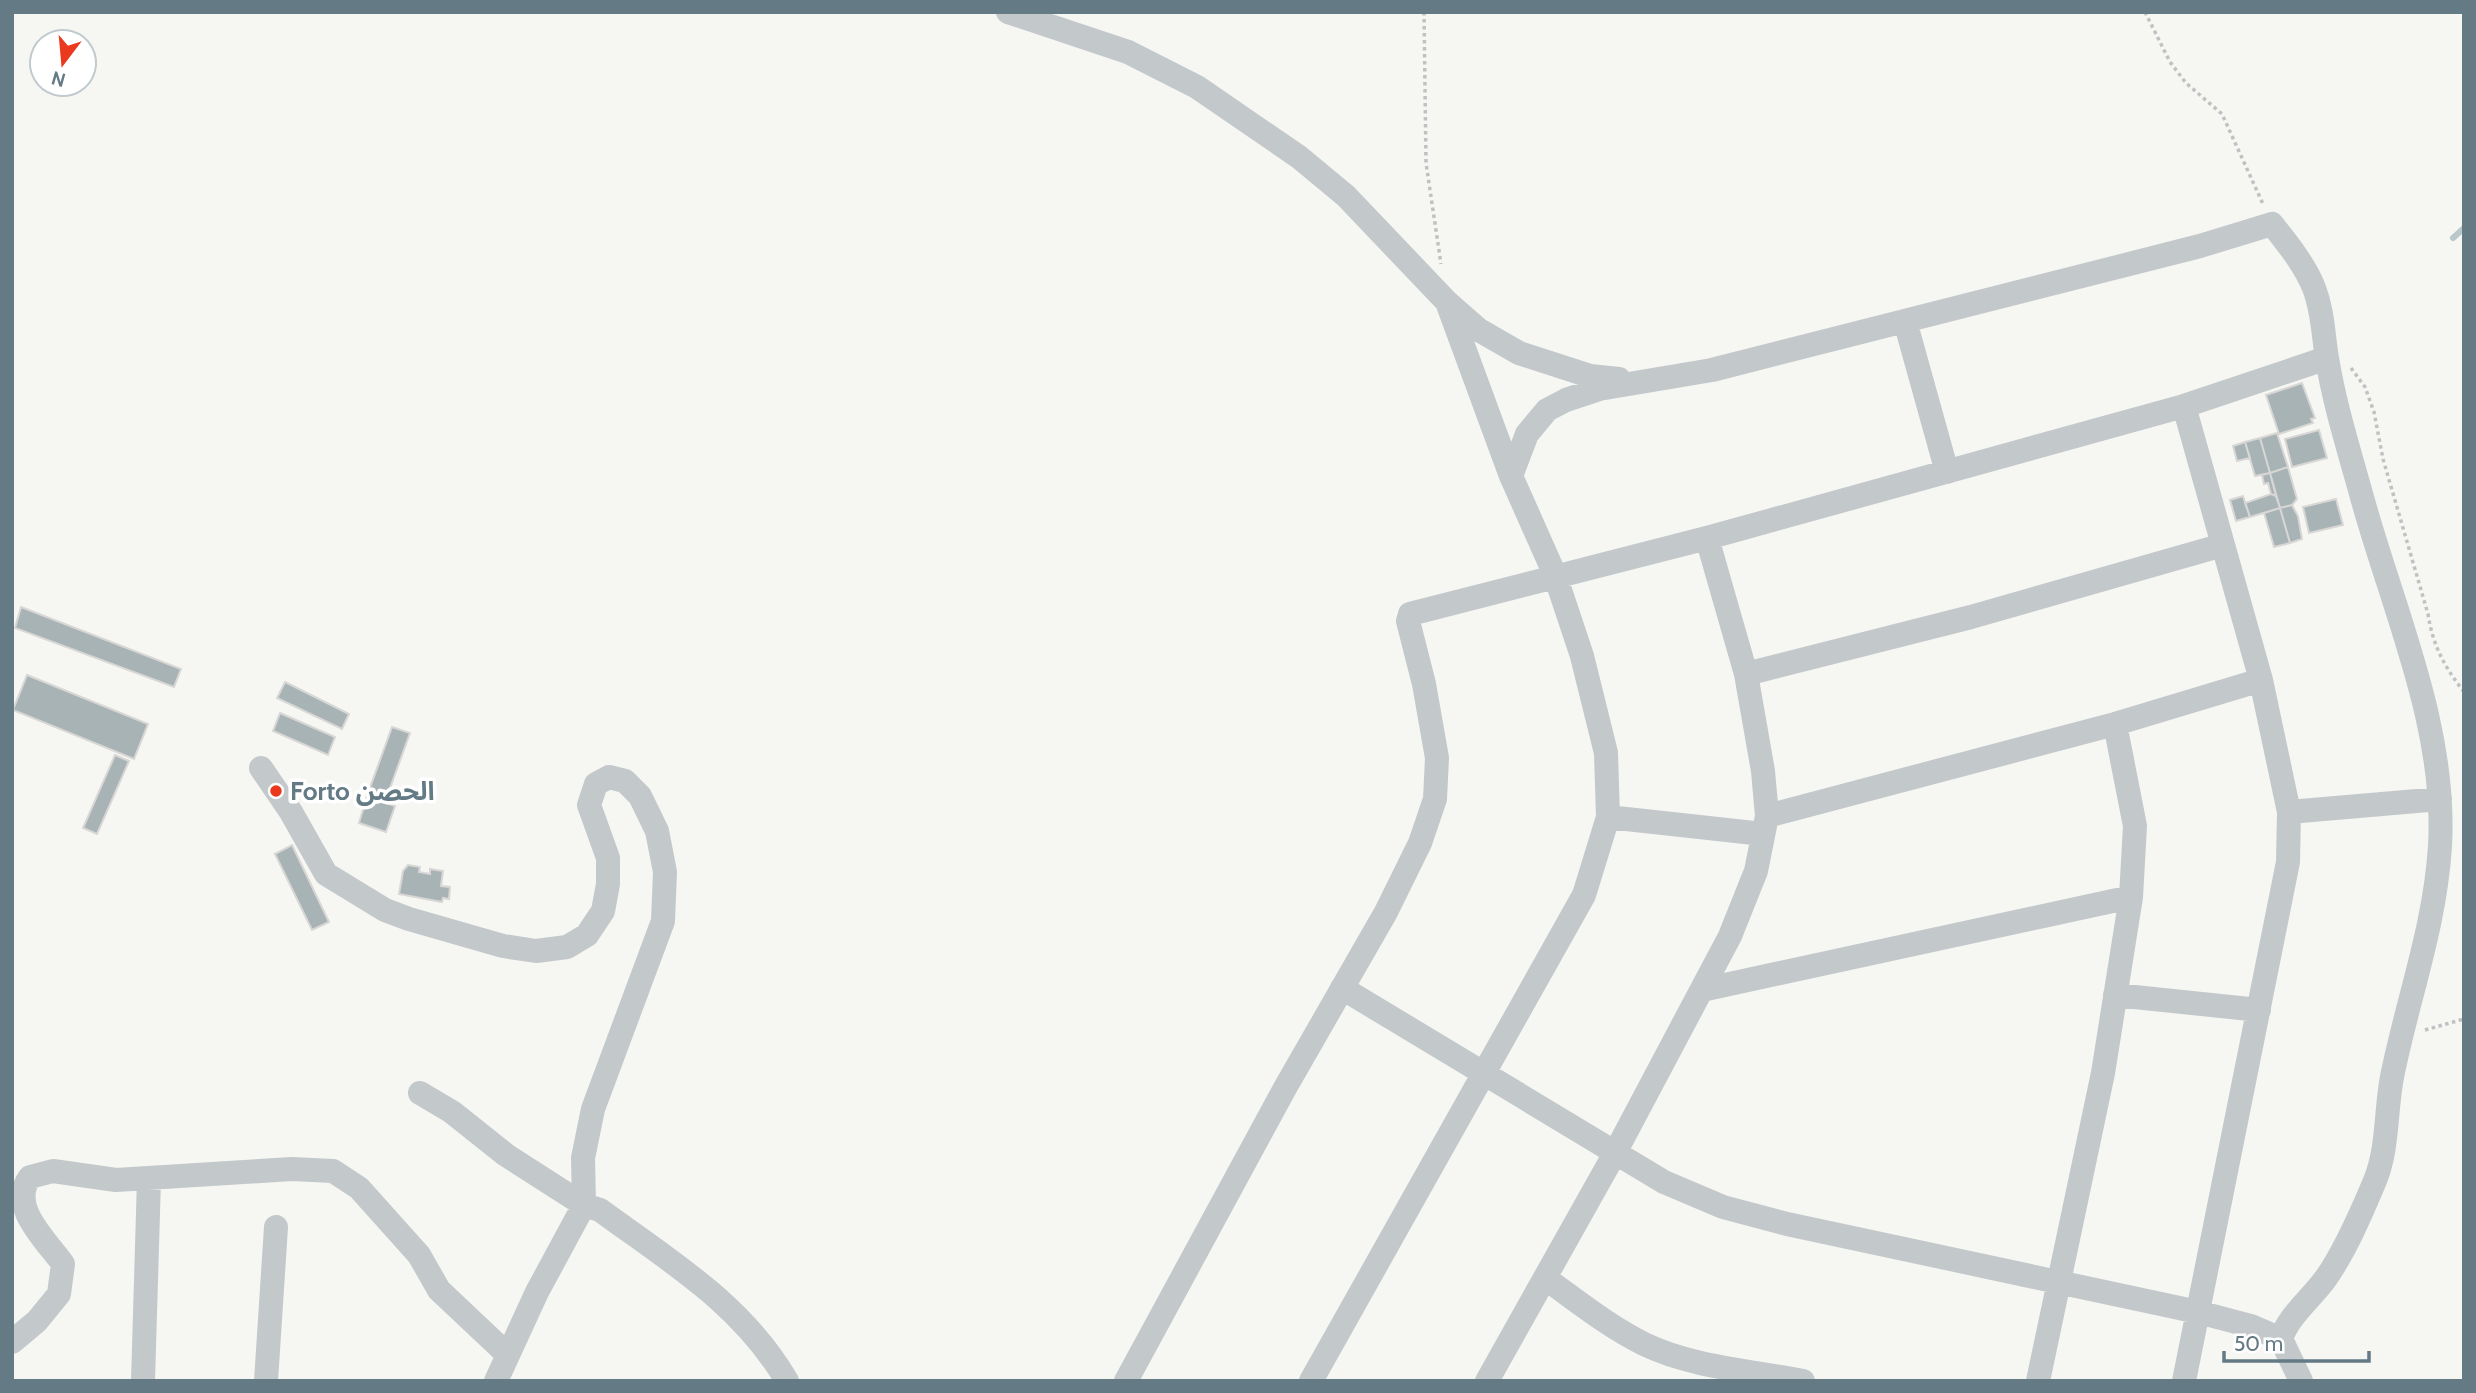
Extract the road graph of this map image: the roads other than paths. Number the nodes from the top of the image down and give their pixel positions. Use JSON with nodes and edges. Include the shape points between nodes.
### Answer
{"nodes":[{"id":1,"x":1008,"y":12,"type":"edge"},
{"id":2,"x":1447,"y":302,"type":"junction"},
{"id":3,"x":1905,"y":321,"type":"junction"},
{"id":4,"x":2327,"y":358,"type":"junction"},
{"id":5,"x":1639,"y":382,"type":"junction"},
{"id":6,"x":2183,"y":406,"type":"junction"},
{"id":7,"x":1947,"y":472,"type":"junction"},
{"id":8,"x":1511,"y":476,"type":"junction"},
{"id":9,"x":1707,"y":538,"type":"junction"},
{"id":10,"x":2223,"y":545,"type":"junction"},
{"id":11,"x":1555,"y":575,"type":"junction"},
{"id":12,"x":1746,"y":674,"type":"junction"},
{"id":13,"x":2261,"y":680,"type":"junction"},
{"id":14,"x":2115,"y":724,"type":"junction"},
{"id":15,"x":261,"y":768,"type":"dead end"},
{"id":16,"x":2440,"y":799,"type":"junction"},
{"id":17,"x":2289,"y":813,"type":"junction"},
{"id":18,"x":1608,"y":817,"type":"junction"},
{"id":19,"x":1765,"y":825,"type":"junction"},
{"id":20,"x":2131,"y":897,"type":"junction"},
{"id":21,"x":1342,"y":988,"type":"junction"},
{"id":22,"x":1702,"y":990,"type":"junction"},
{"id":23,"x":2115,"y":995,"type":"junction"},
{"id":24,"x":2259,"y":1010,"type":"junction"},
{"id":25,"x":1482,"y":1075,"type":"junction"},
{"id":26,"x":420,"y":1093,"type":"dead end"},
{"id":27,"x":1615,"y":1153,"type":"junction"},
{"id":28,"x":149,"y":1180,"type":"junction"},
{"id":29,"x":584,"y":1205,"type":"junction"},
{"id":30,"x":276,"y":1227,"type":"dead end"},
{"id":31,"x":1545,"y":1278,"type":"junction"},
{"id":32,"x":2059,"y":1283,"type":"junction"},
{"id":33,"x":2198,"y":1312,"type":"junction"},
{"id":34,"x":2281,"y":1339,"type":"junction"},
{"id":35,"x":12,"y":1342,"type":"edge"},
{"id":36,"x":508,"y":1355,"type":"junction"},
{"id":37,"x":1136,"y":1377,"type":"edge"},
{"id":38,"x":1788,"y":1379,"type":"edge"},
{"id":39,"x":143,"y":1381,"type":"edge"},
{"id":40,"x":266,"y":1381,"type":"edge"},
{"id":41,"x":496,"y":1381,"type":"edge"},
{"id":42,"x":787,"y":1381,"type":"edge"},
{"id":43,"x":1311,"y":1381,"type":"edge"},
{"id":44,"x":1487,"y":1381,"type":"edge"},
{"id":45,"x":2038,"y":1381,"type":"edge"},
{"id":46,"x":2184,"y":1381,"type":"edge"},
{"id":47,"x":2301,"y":1381,"type":"edge"}],
"edges":[{"from":1,"to":2,"type":"street","via":[[1128,52],[1197,87],[1299,157],[1346,196]]},
{"from":2,"to":5,"type":"street","via":[[1479,330],[1520,353],[1590,376]]},
{"from":2,"to":8,"type":"street"},
{"from":3,"to":4,"type":"street","via":[[2272,224],[2314,287],[2324,322]]},
{"from":3,"to":5,"type":"street","via":[[1712,370]]},
{"from":3,"to":7,"type":"street"},
{"from":4,"to":6,"type":"street"},
{"from":4,"to":16,"type":"street","via":[[2377,556],[2431,727]]},
{"from":5,"to":8,"type":"street","via":[[1599,389],[1546,410],[1527,434]]},
{"from":6,"to":7,"type":"street"},
{"from":6,"to":10,"type":"street"},
{"from":7,"to":9,"type":"street"},
{"from":8,"to":11,"type":"street"},
{"from":9,"to":11,"type":"street"},
{"from":9,"to":12,"type":"street"},
{"from":10,"to":12,"type":"street","via":[[1971,617]]},
{"from":10,"to":13,"type":"street"},
{"from":11,"to":18,"type":"street","via":[[1582,656],[1606,753]]},
{"from":11,"to":21,"type":"street","via":[[1410,614],[1437,758],[1435,799],[1420,843]]},
{"from":12,"to":19,"type":"street"},
{"from":13,"to":14,"type":"street"},
{"from":13,"to":17,"type":"street"},
{"from":14,"to":19,"type":"street"},
{"from":14,"to":20,"type":"street","via":[[2135,826]]},
{"from":15,"to":29,"type":"street","via":[[326,874],[409,919],[536,951],[567,947],[587,935],[603,911],[608,858],[589,805],[596,783],[609,777],[625,781],[640,796],[657,831],[665,872],[663,921],[593,1109],[583,1158]]},
{"from":16,"to":17,"type":"street"},
{"from":16,"to":34,"type":"street","via":[[2432,911],[2392,1074],[2376,1180],[2328,1275],[2287,1323]]},
{"from":17,"to":24,"type":"street","via":[[2288,862]]},
{"from":18,"to":19,"type":"street"},
{"from":18,"to":25,"type":"street","via":[[1584,895]]},
{"from":19,"to":22,"type":"street","via":[[1756,871]]},
{"from":20,"to":22,"type":"street"},
{"from":20,"to":23,"type":"street"},
{"from":21,"to":25,"type":"street"},
{"from":21,"to":37,"type":"street"},
{"from":22,"to":27,"type":"street"},
{"from":23,"to":24,"type":"street"},
{"from":23,"to":32,"type":"street"},
{"from":24,"to":33,"type":"street"},
{"from":25,"to":27,"type":"street"},
{"from":25,"to":43,"type":"street"},
{"from":26,"to":29,"type":"street"},
{"from":27,"to":31,"type":"street"},
{"from":27,"to":32,"type":"street","via":[[1664,1182],[1724,1207]]},
{"from":28,"to":35,"type":"street","via":[[53,1171],[30,1177],[21,1193],[24,1210],[63,1264],[59,1294]]},
{"from":28,"to":36,"type":"street","via":[[292,1169],[333,1171],[359,1188],[419,1255],[439,1290]]},
{"from":28,"to":39,"type":"street"},
{"from":29,"to":36,"type":"street"},
{"from":29,"to":42,"type":"street","via":[[600,1210],[737,1313],[767,1346]]},
{"from":30,"to":40,"type":"street"},
{"from":31,"to":38,"type":"street","via":[[1646,1345]]},
{"from":31,"to":44,"type":"street"},
{"from":32,"to":33,"type":"street"},
{"from":32,"to":45,"type":"street"},
{"from":33,"to":34,"type":"street","via":[[2251,1325]]},
{"from":33,"to":46,"type":"street"},
{"from":34,"to":47,"type":"street"},
{"from":36,"to":41,"type":"street"}]}
